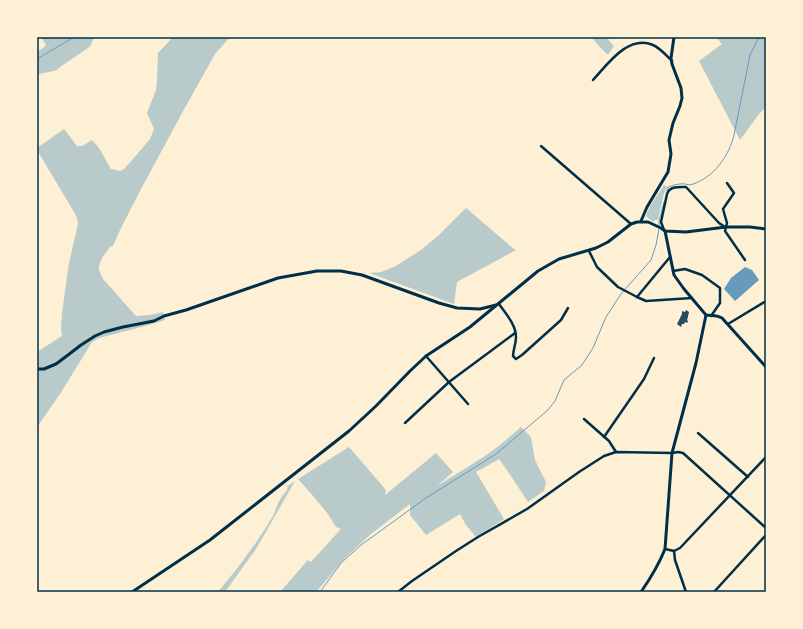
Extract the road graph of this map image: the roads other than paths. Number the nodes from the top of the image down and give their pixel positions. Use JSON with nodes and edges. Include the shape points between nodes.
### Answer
{"nodes":[{"id":1,"x":674,"y":37,"type":"edge"},
{"id":2,"x":672,"y":61,"type":"junction"},
{"id":3,"x":593,"y":80,"type":"dead end"},
{"id":4,"x":541,"y":146,"type":"dead end"},
{"id":5,"x":727,"y":183,"type":"dead end"},
{"id":6,"x":642,"y":221,"type":"junction"},
{"id":7,"x":631,"y":224,"type":"junction"},
{"id":8,"x":726,"y":227,"type":"junction"},
{"id":9,"x":766,"y":229,"type":"edge"},
{"id":10,"x":665,"y":231,"type":"junction"},
{"id":11,"x":589,"y":251,"type":"junction"},
{"id":12,"x":670,"y":257,"type":"junction"},
{"id":13,"x":745,"y":260,"type":"dead end"},
{"id":14,"x":673,"y":271,"type":"junction"},
{"id":15,"x":637,"y":297,"type":"junction"},
{"id":16,"x":692,"y":298,"type":"junction"},
{"id":17,"x":766,"y":301,"type":"edge"},
{"id":18,"x":499,"y":304,"type":"junction"},
{"id":19,"x":568,"y":308,"type":"dead end"},
{"id":20,"x":706,"y":315,"type":"junction"},
{"id":21,"x":710,"y":316,"type":"junction"},
{"id":22,"x":728,"y":324,"type":"junction"},
{"id":23,"x":516,"y":333,"type":"junction"},
{"id":24,"x":426,"y":356,"type":"junction"},
{"id":25,"x":654,"y":358,"type":"dead end"},
{"id":26,"x":766,"y":367,"type":"edge"},
{"id":27,"x":37,"y":369,"type":"edge"},
{"id":28,"x":449,"y":382,"type":"junction"},
{"id":29,"x":468,"y":404,"type":"dead end"},
{"id":30,"x":584,"y":419,"type":"dead end"},
{"id":31,"x":405,"y":423,"type":"dead end"},
{"id":32,"x":698,"y":433,"type":"dead end"},
{"id":33,"x":604,"y":437,"type":"junction"},
{"id":34,"x":616,"y":452,"type":"junction"},
{"id":35,"x":672,"y":453,"type":"junction"},
{"id":36,"x":766,"y":457,"type":"edge"},
{"id":37,"x":748,"y":477,"type":"junction"},
{"id":38,"x":730,"y":496,"type":"junction"},
{"id":39,"x":766,"y":528,"type":"edge"},
{"id":40,"x":766,"y":535,"type":"edge"},
{"id":41,"x":665,"y":549,"type":"junction"},
{"id":42,"x":674,"y":551,"type":"junction"},
{"id":43,"x":132,"y":592,"type":"edge"},
{"id":44,"x":398,"y":592,"type":"edge"},
{"id":45,"x":641,"y":592,"type":"edge"},
{"id":46,"x":686,"y":592,"type":"edge"},
{"id":47,"x":714,"y":592,"type":"edge"}],
"edges":[{"from":1,"to":2,"type":"street"},
{"from":2,"to":3,"type":"street","via":[[653,45],[642,43],[629,46],[617,54]]},
{"from":2,"to":6,"type":"street","via":[[682,96],[669,140],[671,153],[668,172],[647,207]]},
{"from":4,"to":7,"type":"street"},
{"from":5,"to":8,"type":"street","via":[[734,193],[723,209]]},
{"from":6,"to":7,"type":"street"},
{"from":6,"to":10,"type":"street"},
{"from":7,"to":11,"type":"street","via":[[608,242]]},
{"from":8,"to":9,"type":"street"},
{"from":8,"to":10,"type":"street","via":[[686,232]]},
{"from":8,"to":10,"type":"street","via":[[719,223],[686,187],[680,187],[668,191],[661,222]]},
{"from":8,"to":13,"type":"street","via":[[725,231]]},
{"from":10,"to":12,"type":"street"},
{"from":11,"to":15,"type":"street","via":[[602,272],[618,287]]},
{"from":11,"to":18,"type":"street","via":[[559,259],[538,271]]},
{"from":12,"to":14,"type":"street"},
{"from":12,"to":15,"type":"street"},
{"from":14,"to":16,"type":"street","via":[[676,279]]},
{"from":14,"to":21,"type":"street","via":[[685,270],[702,275],[720,288],[720,303]]},
{"from":15,"to":16,"type":"street","via":[[646,301]]},
{"from":16,"to":20,"type":"street"},
{"from":17,"to":22,"type":"street"},
{"from":18,"to":23,"type":"street"},
{"from":18,"to":24,"type":"street"},
{"from":18,"to":27,"type":"street","via":[[480,309],[457,308],[362,275],[329,270],[305,272],[278,278],[154,321],[104,332],[56,364]]},
{"from":19,"to":23,"type":"street","via":[[561,320],[516,359],[513,356]]},
{"from":20,"to":21,"type":"street"},
{"from":20,"to":35,"type":"street"},
{"from":21,"to":22,"type":"street","via":[[719,316]]},
{"from":22,"to":26,"type":"street"},
{"from":23,"to":28,"type":"street"},
{"from":24,"to":28,"type":"street"},
{"from":24,"to":43,"type":"street","via":[[349,431],[216,535]]},
{"from":25,"to":33,"type":"street","via":[[644,380]]},
{"from":28,"to":29,"type":"street"},
{"from":28,"to":31,"type":"street"},
{"from":30,"to":33,"type":"street"},
{"from":32,"to":37,"type":"street"},
{"from":33,"to":34,"type":"street"},
{"from":34,"to":35,"type":"street"},
{"from":34,"to":44,"type":"street","via":[[604,456],[579,472],[527,509],[478,537]]},
{"from":35,"to":38,"type":"street","via":[[682,453]]},
{"from":35,"to":41,"type":"street"},
{"from":36,"to":37,"type":"street"},
{"from":37,"to":38,"type":"street"},
{"from":38,"to":39,"type":"street"},
{"from":38,"to":42,"type":"street","via":[[680,548]]},
{"from":40,"to":47,"type":"street"},
{"from":41,"to":42,"type":"street"},
{"from":41,"to":45,"type":"street"},
{"from":42,"to":46,"type":"street"}]}
